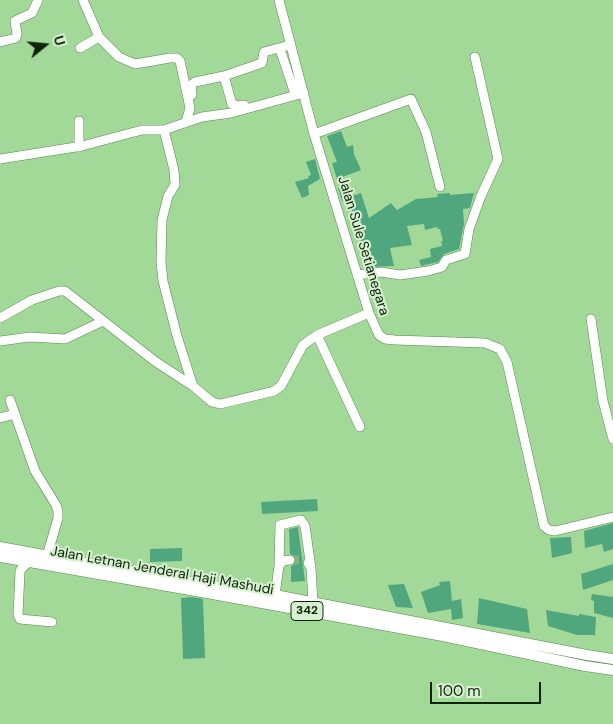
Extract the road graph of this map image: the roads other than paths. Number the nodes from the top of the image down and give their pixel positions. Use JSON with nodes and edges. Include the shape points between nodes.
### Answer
{"nodes":[{"id":1,"x":38,"y":0,"type":"edge"},
{"id":2,"x":82,"y":0,"type":"edge"},
{"id":3,"x":279,"y":0,"type":"edge"},
{"id":4,"x":99,"y":37,"type":"junction"},
{"id":5,"x":0,"y":42,"type":"edge"},
{"id":6,"x":290,"y":45,"type":"junction"},
{"id":7,"x":80,"y":48,"type":"dead end"},
{"id":8,"x":280,"y":49,"type":"junction"},
{"id":9,"x":475,"y":57,"type":"dead end"},
{"id":10,"x":224,"y":76,"type":"junction"},
{"id":11,"x":299,"y":94,"type":"junction"},
{"id":12,"x":272,"y":97,"type":"dead end"},
{"id":13,"x":195,"y":110,"type":"dead end"},
{"id":14,"x":79,"y":121,"type":"dead end"},
{"id":15,"x":186,"y":122,"type":"junction"},
{"id":16,"x":164,"y":130,"type":"junction"},
{"id":17,"x":314,"y":134,"type":"junction"},
{"id":18,"x":79,"y":147,"type":"junction"},
{"id":19,"x":0,"y":159,"type":"edge"},
{"id":20,"x":440,"y":187,"type":"dead end"},
{"id":21,"x":357,"y":275,"type":"junction"},
{"id":22,"x":369,"y":313,"type":"junction"},
{"id":23,"x":0,"y":318,"type":"edge"},
{"id":24,"x":591,"y":319,"type":"dead end"},
{"id":25,"x":102,"y":321,"type":"junction"},
{"id":26,"x":317,"y":335,"type":"junction"},
{"id":27,"x":0,"y":341,"type":"edge"},
{"id":28,"x":193,"y":386,"type":"junction"},
{"id":29,"x":10,"y":400,"type":"dead end"},
{"id":30,"x":15,"y":414,"type":"junction"},
{"id":31,"x":0,"y":418,"type":"edge"},
{"id":32,"x":360,"y":427,"type":"dead end"},
{"id":33,"x":613,"y":439,"type":"edge"},
{"id":34,"x":613,"y":516,"type":"edge"},
{"id":35,"x":0,"y":547,"type":"edge"},
{"id":36,"x":48,"y":556,"type":"junction"},
{"id":37,"x":0,"y":557,"type":"edge"},
{"id":38,"x":27,"y":557,"type":"junction"},
{"id":39,"x":290,"y":560,"type":"tunnel mouth"},
{"id":40,"x":279,"y":566,"type":"junction"},
{"id":41,"x":275,"y":595,"type":"junction"},
{"id":42,"x":313,"y":603,"type":"junction"},
{"id":43,"x":52,"y":622,"type":"dead end"},
{"id":44,"x":587,"y":655,"type":"junction"},
{"id":45,"x":613,"y":659,"type":"edge"},
{"id":46,"x":585,"y":666,"type":"junction"},
{"id":47,"x":613,"y":670,"type":"edge"}],
"edges":[{"from":1,"to":5,"type":"street","via":[[32,13],[15,21],[16,38]]},
{"from":2,"to":4,"type":"street"},
{"from":3,"to":6,"type":"street","name":"Jalan Sule Setianegara"},
{"from":4,"to":7,"type":"street"},
{"from":4,"to":15,"type":"street","via":[[119,57],[135,64],[177,58],[190,108]]},
{"from":6,"to":8,"type":"street"},
{"from":6,"to":11,"type":"street","name":"Jalan Sule Setianegara"},
{"from":8,"to":10,"type":"street","via":[[264,52],[262,63]]},
{"from":8,"to":11,"type":"street"},
{"from":9,"to":21,"type":"street","via":[[498,159],[469,229],[465,254],[428,271]]},
{"from":10,"to":12,"type":"street","via":[[234,106]]},
{"from":10,"to":13,"type":"street","via":[[191,85]]},
{"from":11,"to":15,"type":"street"},
{"from":11,"to":17,"type":"street","name":"Jalan Sule Setianegara"},
{"from":14,"to":18,"type":"street"},
{"from":15,"to":16,"type":"street"},
{"from":16,"to":18,"type":"street","via":[[142,130]]},
{"from":16,"to":28,"type":"street","via":[[175,185],[168,196],[162,220],[163,281]]},
{"from":17,"to":20,"type":"street","via":[[411,99],[426,132]]},
{"from":17,"to":21,"type":"street","name":"Jalan Sule Setianegara"},
{"from":18,"to":19,"type":"street"},
{"from":21,"to":22,"type":"street","name":"Jalan Sule Setianegara"},
{"from":22,"to":26,"type":"street"},
{"from":22,"to":34,"type":"street","name":"Jalan Sule Setianegara","via":[[379,335],[385,339],[485,343],[500,349],[507,362],[544,526],[555,531]]},
{"from":23,"to":25,"type":"street","via":[[32,300],[63,290]]},
{"from":24,"to":33,"type":"street"},
{"from":25,"to":27,"type":"street","via":[[65,339],[30,337]]},
{"from":25,"to":28,"type":"street"},
{"from":26,"to":28,"type":"street","via":[[300,348],[281,386],[274,391],[220,404],[212,402]]},
{"from":26,"to":32,"type":"street"},
{"from":29,"to":30,"type":"street"},
{"from":30,"to":31,"type":"street"},
{"from":30,"to":36,"type":"street","via":[[35,471],[58,511]]},
{"from":35,"to":38,"type":"main road","name":"Jalan Letnan Jenderal Haji Mashudi","number":"342"},
{"from":36,"to":38,"type":"main road","name":"Jalan Letnan Jenderal Haji Mashudi","number":"342"},
{"from":36,"to":41,"type":"main road","name":"Jalan Letnan Jenderal Haji Mashudi","number":"342"},
{"from":37,"to":38,"type":"main road","name":"Jalan Letnan Jenderal Haji Mashudi","number":"342"},
{"from":38,"to":43,"type":"street","via":[[20,572],[18,616],[20,619]]},
{"from":38,"to":46,"type":"main road","name":"Jalan Letnan Jenderal Haji Mashudi","number":"342"},
{"from":39,"to":40,"type":"street"},
{"from":40,"to":41,"type":"street"},
{"from":40,"to":42,"type":"street","via":[[280,525],[301,520],[306,526]]},
{"from":41,"to":42,"type":"main road","name":"Jalan Letnan Jenderal Haji Mashudi","number":"342"},
{"from":42,"to":44,"type":"main road","name":"Jalan Letnan Jenderal Haji Mashudi","number":"342"},
{"from":44,"to":45,"type":"main road","name":"Jalan Letnan Jenderal Haji Mashudi","number":"342"},
{"from":44,"to":46,"type":"main road"},
{"from":46,"to":47,"type":"main road","name":"Jalan Letnan Jenderal Haji Mashudi","number":"342"}]}
